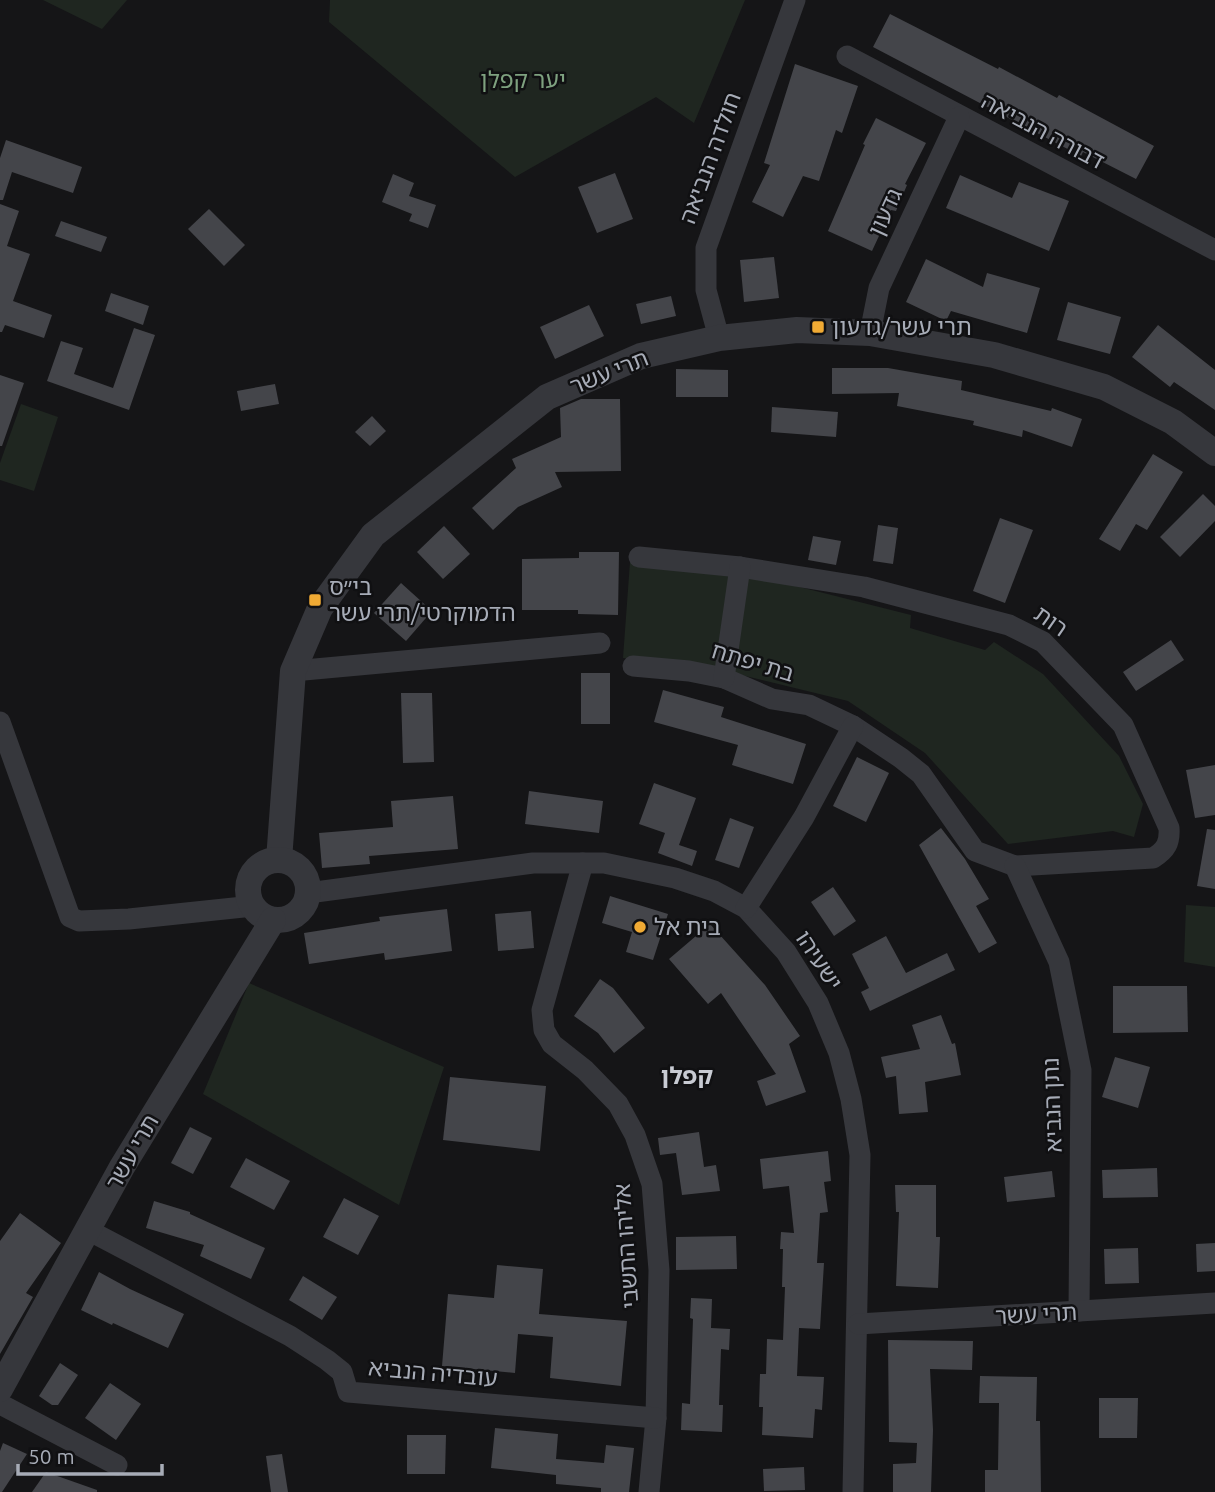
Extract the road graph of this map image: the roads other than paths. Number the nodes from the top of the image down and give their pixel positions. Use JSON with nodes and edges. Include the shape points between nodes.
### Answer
{"nodes":[{"id":1,"x":795,"y":0,"type":"edge"},
{"id":2,"x":847,"y":56,"type":"dead end"},
{"id":3,"x":959,"y":117,"type":"junction"},
{"id":4,"x":1215,"y":250,"type":"edge"},
{"id":5,"x":870,"y":333,"type":"junction"},
{"id":6,"x":719,"y":338,"type":"junction"},
{"id":7,"x":1215,"y":453,"type":"edge"},
{"id":8,"x":639,"y":557,"type":"dead end"},
{"id":9,"x":740,"y":567,"type":"junction"},
{"id":10,"x":600,"y":643,"type":"dead end"},
{"id":11,"x":633,"y":666,"type":"dead end"},
{"id":12,"x":293,"y":671,"type":"junction"},
{"id":13,"x":724,"y":678,"type":"junction"},
{"id":14,"x":0,"y":722,"type":"edge"},
{"id":15,"x":853,"y":726,"type":"junction"},
{"id":16,"x":279,"y":860,"type":"junction"},
{"id":17,"x":583,"y":863,"type":"junction"},
{"id":18,"x":1015,"y":866,"type":"junction"},
{"id":19,"x":308,"y":893,"type":"junction"},
{"id":20,"x":746,"y":908,"type":"junction"},
{"id":21,"x":263,"y":913,"type":"junction"},
{"id":22,"x":89,"y":1230,"type":"junction"},
{"id":23,"x":1215,"y":1303,"type":"edge"},
{"id":24,"x":1079,"y":1311,"type":"junction"},
{"id":25,"x":858,"y":1324,"type":"junction"},
{"id":26,"x":0,"y":1389,"type":"edge"},
{"id":27,"x":0,"y":1404,"type":"edge"},
{"id":28,"x":656,"y":1418,"type":"junction"},
{"id":29,"x":117,"y":1465,"type":"dead end"},
{"id":30,"x":649,"y":1492,"type":"edge"},
{"id":31,"x":853,"y":1492,"type":"edge"}],
"edges":[{"from":1,"to":6,"type":"street","name":"חולדה הנביאה","via":[[706,248],[706,290]]},
{"from":2,"to":3,"type":"street","name":"דבורה הנביאה"},
{"from":3,"to":4,"type":"street","name":"דבורה הנביאה"},
{"from":3,"to":5,"type":"street","name":"גדעון","via":[[879,288]]},
{"from":5,"to":6,"type":"street","name":"תרי עשר","via":[[797,330]]},
{"from":5,"to":7,"type":"street","name":"תרי עשר","via":[[994,355],[1104,387],[1173,422]]},
{"from":6,"to":12,"type":"street","name":"תרי עשר","via":[[640,356],[547,397],[373,535],[320,608]]},
{"from":8,"to":9,"type":"street","name":"רות"},
{"from":9,"to":13,"type":"street"},
{"from":9,"to":18,"type":"street","name":"רות","via":[[864,587],[1009,625],[1042,642],[1123,725],[1169,828],[1163,852],[1153,858]]},
{"from":10,"to":12,"type":"street"},
{"from":11,"to":13,"type":"street","name":"בת יפתח"},
{"from":12,"to":16,"type":"street","name":"תרי עשר"},
{"from":13,"to":15,"type":"street","name":"בת יפתח","via":[[772,699],[809,705]]},
{"from":14,"to":21,"type":"street","via":[[70,917]]},
{"from":15,"to":18,"type":"street","name":"בת יפתח","via":[[921,774],[975,852]]},
{"from":15,"to":20,"type":"street","via":[[804,817]]},
{"from":16,"to":19,"type":"street","via":[[303,873]]},
{"from":16,"to":21,"type":"street","via":[[259,867],[249,884],[249,895]]},
{"from":17,"to":19,"type":"street","name":"ישעיהו","via":[[533,863]]},
{"from":17,"to":20,"type":"street","name":"ישעיהו","via":[[675,878],[715,891]]},
{"from":17,"to":28,"type":"street","name":"אליהו התשבי","via":[[542,1010],[544,1030],[552,1044],[618,1104],[635,1135],[652,1184],[659,1270]]},
{"from":18,"to":24,"type":"street","name":"נתן הנביא","via":[[1059,962],[1081,1070]]},
{"from":19,"to":21,"type":"street","via":[[293,916],[283,920]]},
{"from":20,"to":25,"type":"street","name":"ישעיהו","via":[[786,952],[818,1003],[839,1053],[860,1155]]},
{"from":21,"to":22,"type":"street","name":"תרי עשר"},
{"from":22,"to":26,"type":"street","name":"תרי עשר"},
{"from":22,"to":28,"type":"street","name":"עובדיה הנביא","via":[[300,1342],[342,1372],[348,1392]]},
{"from":23,"to":24,"type":"street","name":"תרי עשר"},
{"from":24,"to":25,"type":"street","name":"תרי עשר"},
{"from":25,"to":31,"type":"street","name":"ישעיהו"},
{"from":27,"to":29,"type":"street"},
{"from":28,"to":30,"type":"street","name":"אליהו התשבי"}]}
